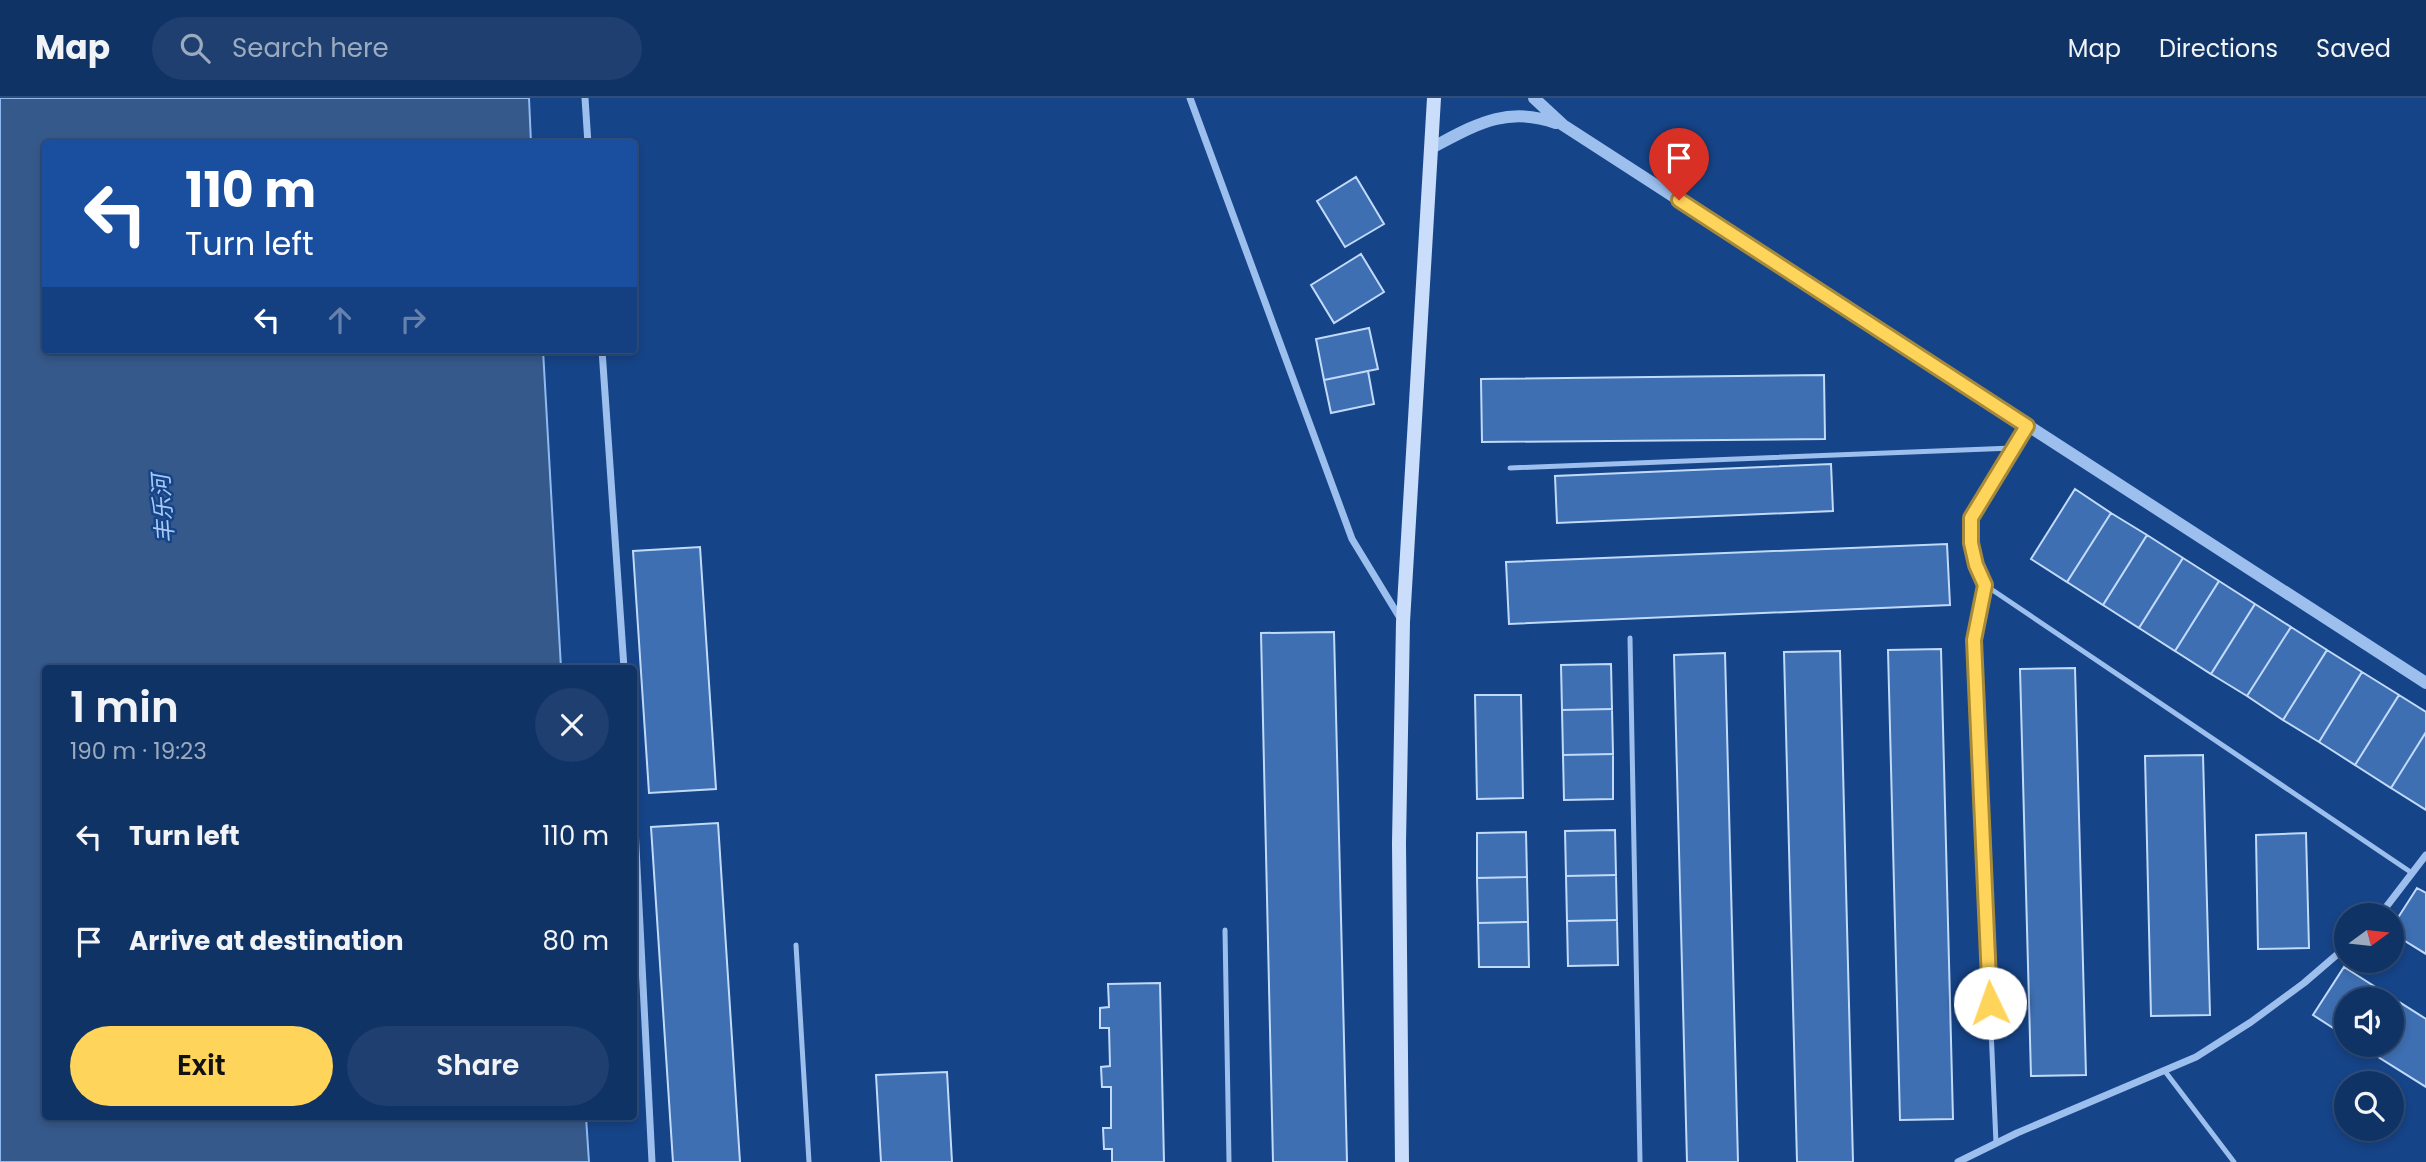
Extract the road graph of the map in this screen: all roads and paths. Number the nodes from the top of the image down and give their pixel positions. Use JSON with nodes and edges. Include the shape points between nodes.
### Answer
{"nodes":[{"id":1,"x":584,"y":98,"type":"edge"},
{"id":2,"x":1190,"y":98,"type":"edge"},
{"id":3,"x":1434,"y":98,"type":"edge"},
{"id":4,"x":1534,"y":98,"type":"edge"},
{"id":5,"x":1563,"y":125,"type":"junction"},
{"id":6,"x":588,"y":140,"type":"edge"},
{"id":7,"x":1431,"y":148,"type":"junction"},
{"id":8,"x":602,"y":354,"type":"edge"},
{"id":9,"x":2027,"y":426,"type":"junction"},
{"id":10,"x":2013,"y":449,"type":"junction"},
{"id":11,"x":1510,"y":468,"type":"dead end"},
{"id":12,"x":1985,"y":585,"type":"junction"},
{"id":13,"x":1403,"y":622,"type":"junction"},
{"id":14,"x":1630,"y":638,"type":"dead end"},
{"id":15,"x":624,"y":665,"type":"edge"},
{"id":16,"x":2426,"y":683,"type":"edge"},
{"id":17,"x":2426,"y":855,"type":"edge"},
{"id":18,"x":637,"y":867,"type":"edge"},
{"id":19,"x":2412,"y":873,"type":"junction"},
{"id":20,"x":2389,"y":903,"type":"edge"},
{"id":21,"x":1225,"y":930,"type":"dead end"},
{"id":22,"x":796,"y":945,"type":"dead end"},
{"id":23,"x":2334,"y":957,"type":"edge"},
{"id":24,"x":2164,"y":1070,"type":"junction"},
{"id":25,"x":1996,"y":1143,"type":"junction"},
{"id":26,"x":652,"y":1162,"type":"edge"},
{"id":27,"x":809,"y":1162,"type":"edge"},
{"id":28,"x":1229,"y":1162,"type":"edge"},
{"id":29,"x":1402,"y":1162,"type":"edge"},
{"id":30,"x":1640,"y":1162,"type":"edge"},
{"id":31,"x":1958,"y":1162,"type":"edge"},
{"id":32,"x":2234,"y":1162,"type":"edge"}],
"edges":[{"from":1,"to":6,"type":"street"},
{"from":2,"to":13,"type":"street","via":[[1352,539]]},
{"from":3,"to":7,"type":"main road"},
{"from":4,"to":5,"type":"street"},
{"from":5,"to":7,"type":"street","via":[[1520,115],[1498,117]]},
{"from":5,"to":9,"type":"street"},
{"from":7,"to":13,"type":"main road"},
{"from":8,"to":15,"type":"street"},
{"from":9,"to":10,"type":"lane"},
{"from":9,"to":16,"type":"street"},
{"from":10,"to":11,"type":"lane"},
{"from":10,"to":12,"type":"lane","via":[[1971,518],[1973,554]]},
{"from":12,"to":19,"type":"lane"},
{"from":12,"to":25,"type":"lane","via":[[1974,640]]},
{"from":13,"to":29,"type":"main road","via":[[1399,843]]},
{"from":14,"to":30,"type":"lane"},
{"from":17,"to":19,"type":"street"},
{"from":18,"to":26,"type":"street"},
{"from":19,"to":20,"type":"street"},
{"from":21,"to":28,"type":"lane"},
{"from":22,"to":27,"type":"lane"},
{"from":23,"to":24,"type":"street","via":[[2251,1022],[2196,1057]]},
{"from":24,"to":25,"type":"street"},
{"from":24,"to":32,"type":"lane"},
{"from":25,"to":31,"type":"street"}]}
